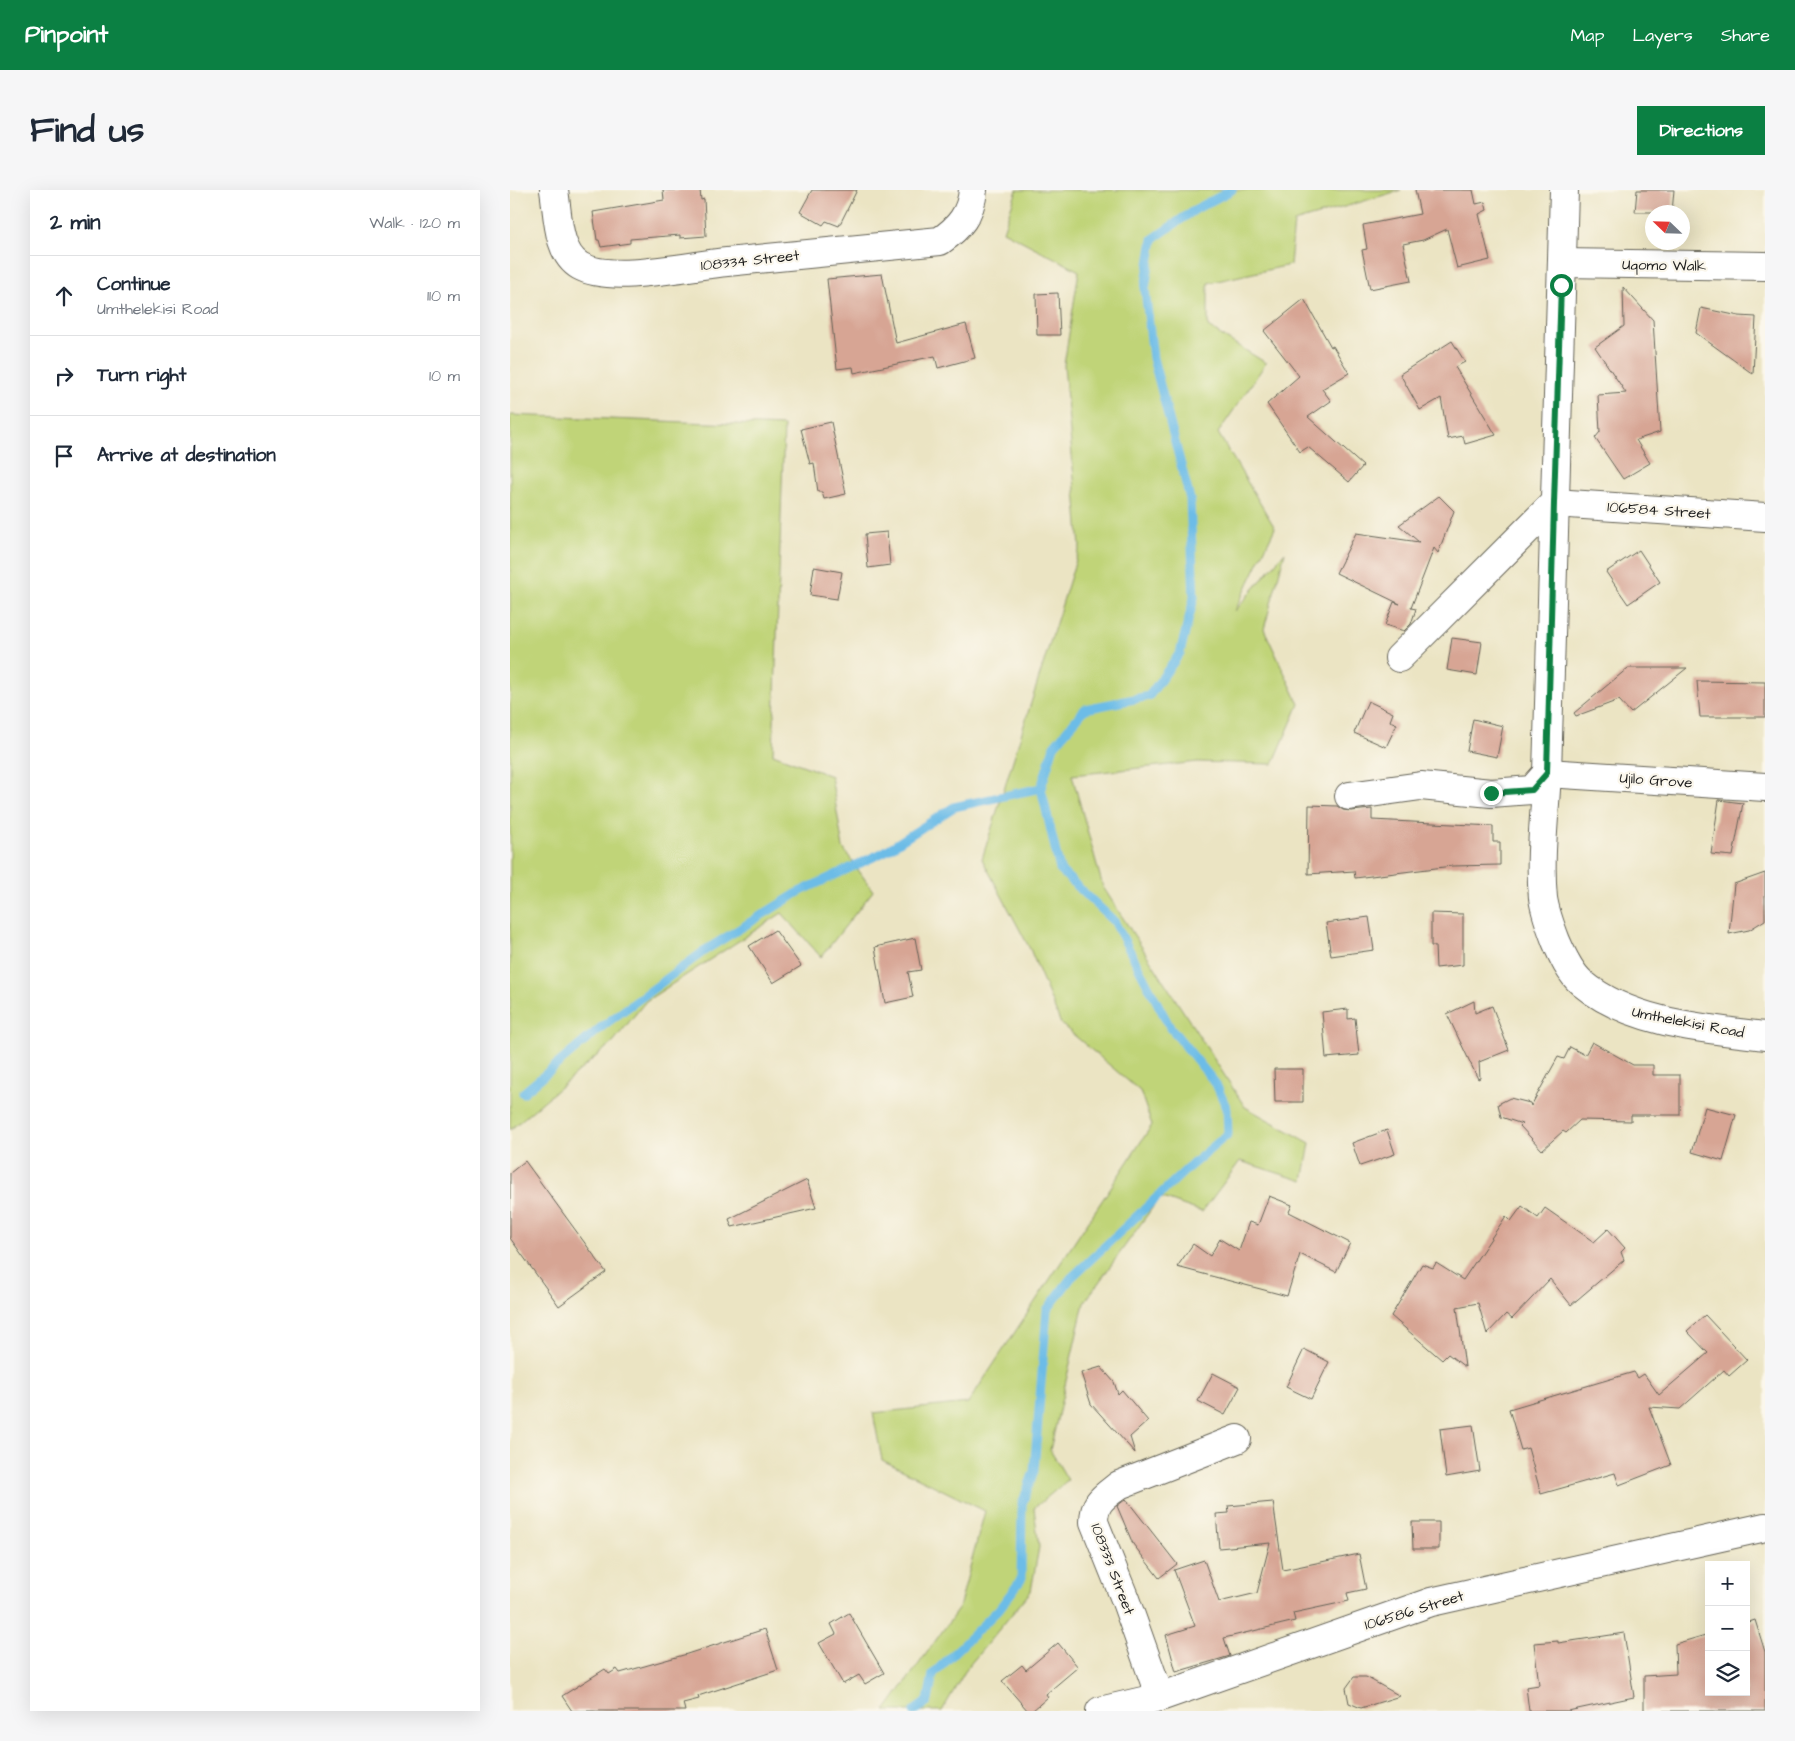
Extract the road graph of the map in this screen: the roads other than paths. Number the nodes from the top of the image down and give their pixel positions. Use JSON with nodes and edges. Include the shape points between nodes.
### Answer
{"nodes":[{"id":1,"x":554,"y":190,"type":"edge"},
{"id":2,"x":973,"y":190,"type":"edge"},
{"id":3,"x":1564,"y":190,"type":"edge"},
{"id":4,"x":1562,"y":263,"type":"junction"},
{"id":5,"x":1765,"y":266,"type":"edge"},
{"id":6,"x":1554,"y":503,"type":"junction"},
{"id":7,"x":1765,"y":518,"type":"edge"},
{"id":8,"x":1399,"y":658,"type":"dead end"},
{"id":9,"x":1547,"y":773,"type":"junction"},
{"id":10,"x":1765,"y":787,"type":"edge"},
{"id":11,"x":1349,"y":796,"type":"dead end"},
{"id":12,"x":1765,"y":1036,"type":"edge"},
{"id":13,"x":1237,"y":1439,"type":"dead end"},
{"id":14,"x":1765,"y":1527,"type":"edge"},
{"id":15,"x":1160,"y":1697,"type":"junction"},
{"id":16,"x":1100,"y":1711,"type":"edge"}],
"edges":[{"from":1,"to":2,"type":"street","name":"108334 Street","via":[[562,244],[573,260],[590,270],[630,274],[940,241],[952,234],[965,218]]},
{"from":3,"to":4,"type":"street","name":"Umthelekisi Road"},
{"from":4,"to":5,"type":"street","name":"Uqomo Walk"},
{"from":4,"to":6,"type":"street","name":"Umthelekisi Road"},
{"from":6,"to":7,"type":"street","name":"106584 Street"},
{"from":6,"to":8,"type":"street"},
{"from":6,"to":9,"type":"street","name":"Umthelekisi Road"},
{"from":9,"to":10,"type":"street","name":"Ujilo Grove"},
{"from":9,"to":11,"type":"street","via":[[1532,790],[1491,793],[1421,786]]},
{"from":9,"to":12,"type":"street","name":"Umthelekisi Road","via":[[1543,899],[1563,958],[1580,982],[1626,1009],[1667,1021]]},
{"from":13,"to":15,"type":"street","name":"108333 Street","via":[[1119,1484],[1103,1497],[1094,1510],[1094,1522]]},
{"from":14,"to":15,"type":"street","name":"106586 Street","via":[[1431,1602]]},
{"from":15,"to":16,"type":"street","name":"106586 Street"}]}
